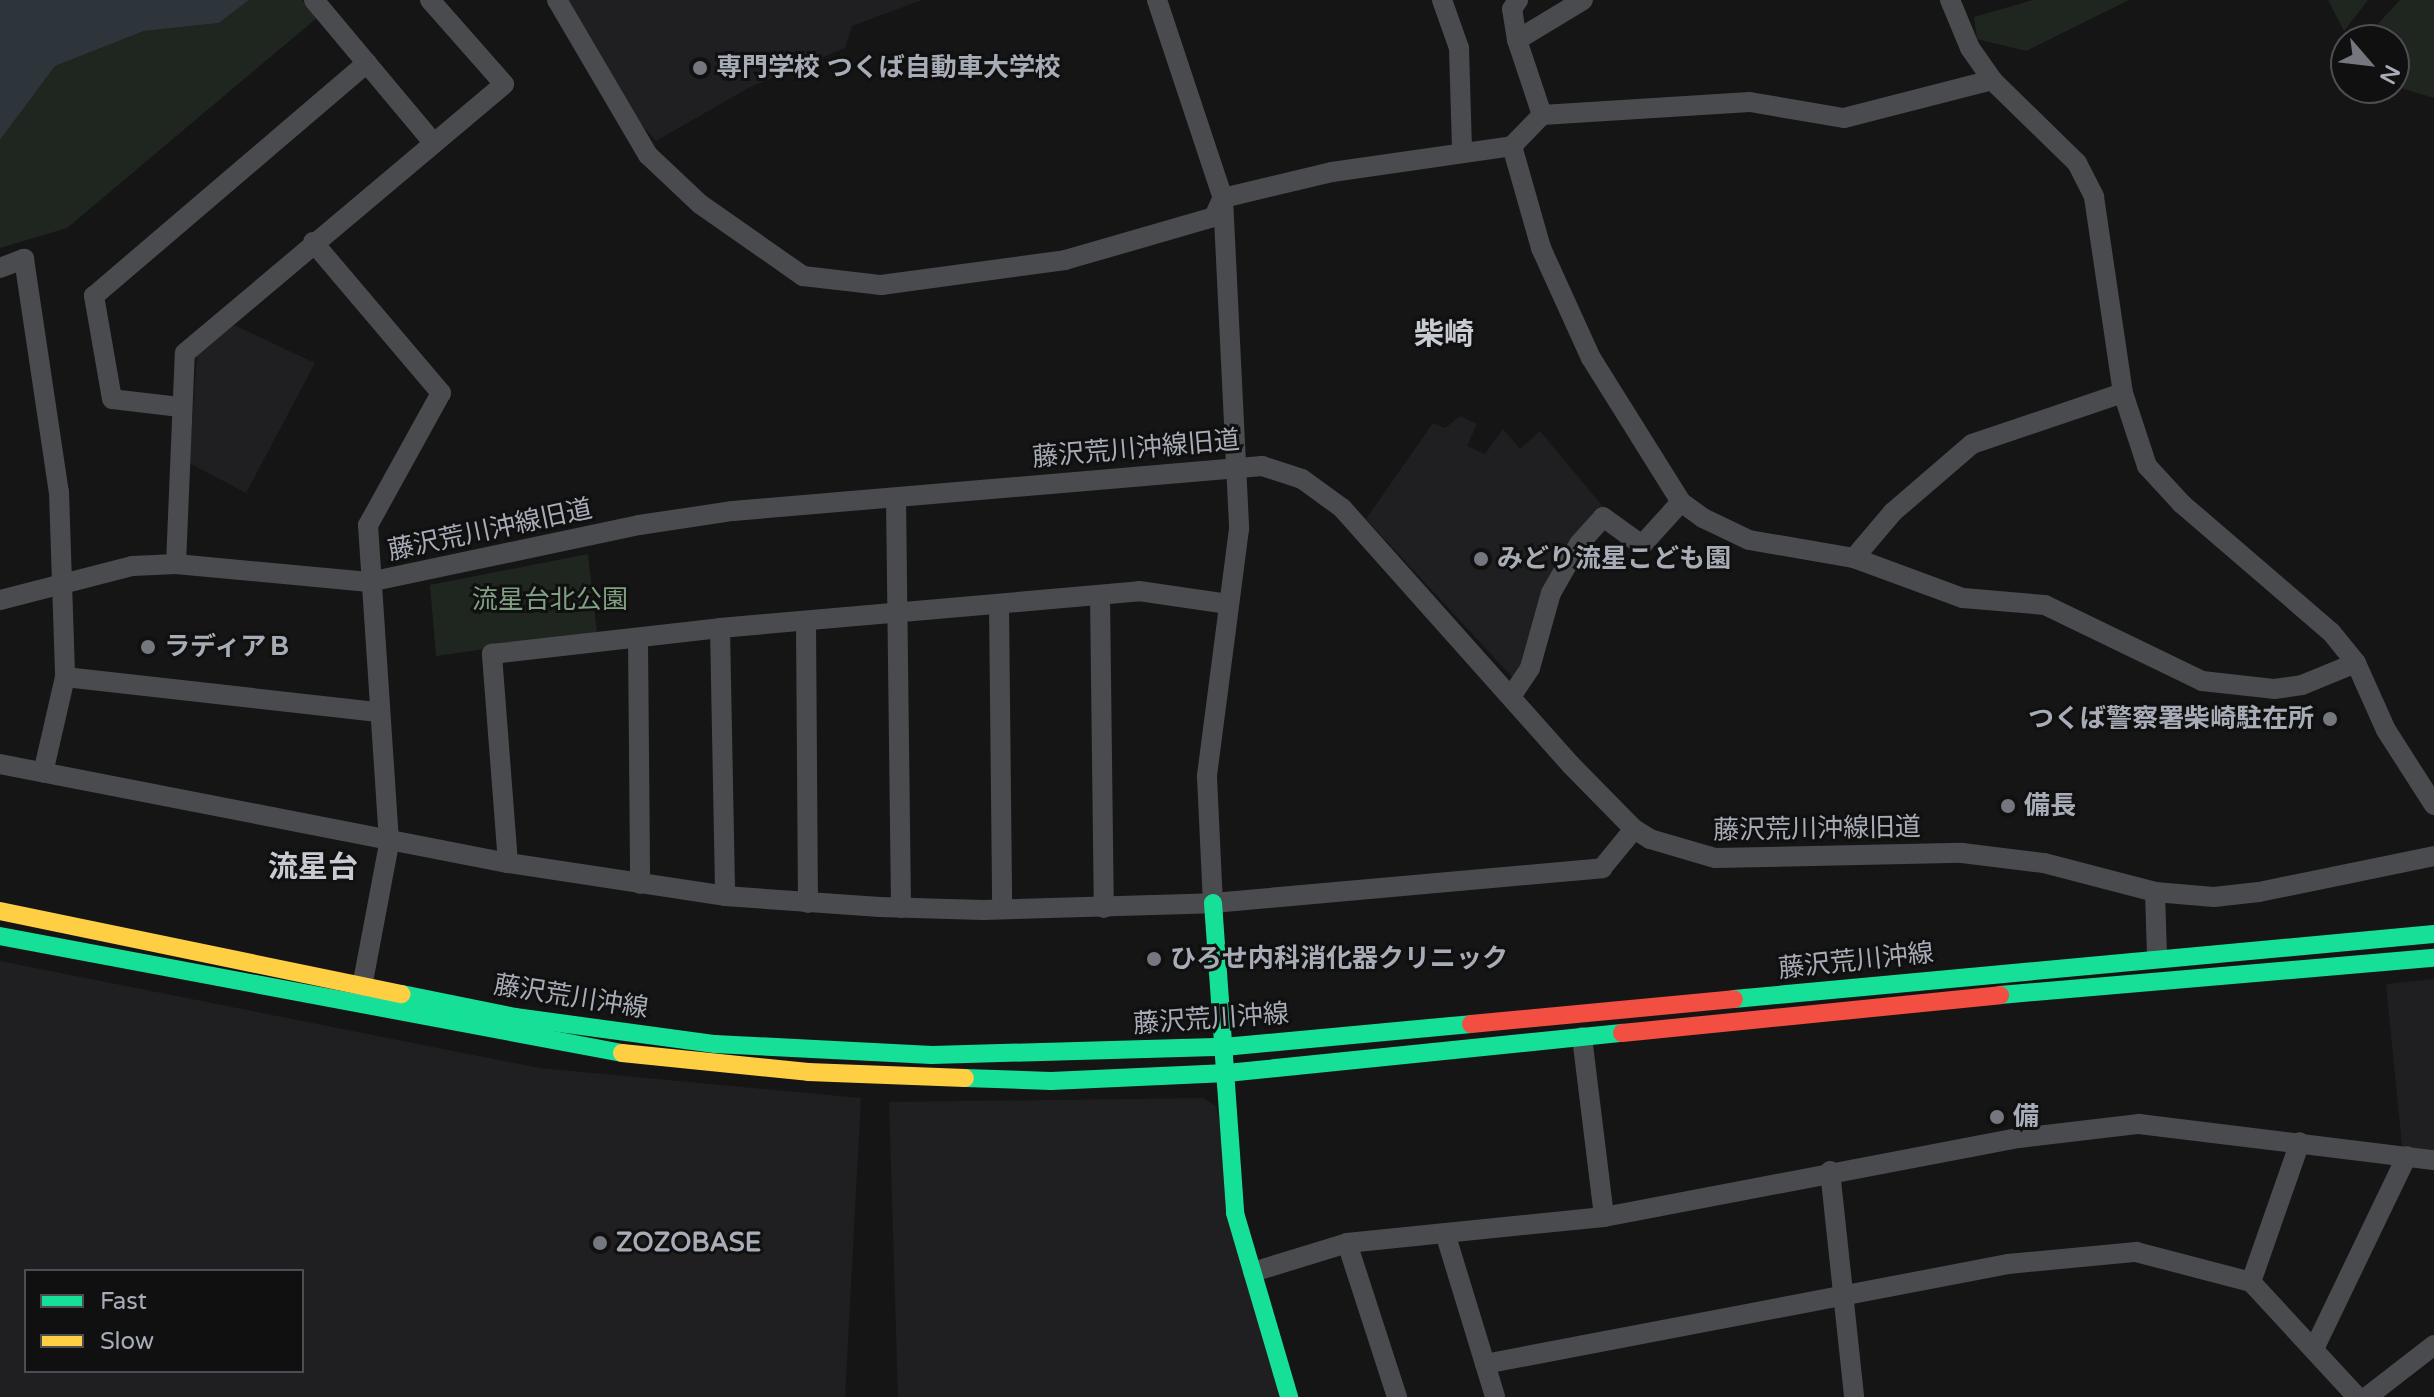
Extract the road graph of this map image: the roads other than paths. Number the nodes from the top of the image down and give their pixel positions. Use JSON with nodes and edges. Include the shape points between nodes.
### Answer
{"nodes":[{"id":1,"x":314,"y":0,"type":"edge"},
{"id":2,"x":430,"y":0,"type":"edge"},
{"id":3,"x":557,"y":0,"type":"edge"},
{"id":4,"x":1157,"y":0,"type":"edge"},
{"id":5,"x":1442,"y":0,"type":"edge"},
{"id":6,"x":1518,"y":0,"type":"edge"},
{"id":7,"x":1583,"y":0,"type":"edge"},
{"id":8,"x":1950,"y":0,"type":"edge"},
{"id":9,"x":1517,"y":40,"type":"junction"},
{"id":10,"x":367,"y":63,"type":"junction"},
{"id":11,"x":1992,"y":80,"type":"junction"},
{"id":12,"x":1542,"y":115,"type":"junction"},
{"id":13,"x":431,"y":140,"type":"junction"},
{"id":14,"x":1512,"y":146,"type":"junction"},
{"id":15,"x":1462,"y":150,"type":"junction"},
{"id":16,"x":1223,"y":198,"type":"junction"},
{"id":17,"x":313,"y":242,"type":"junction"},
{"id":18,"x":0,"y":268,"type":"edge"},
{"id":19,"x":2123,"y":393,"type":"junction"},
{"id":20,"x":180,"y":407,"type":"junction"},
{"id":21,"x":1239,"y":464,"type":"junction"},
{"id":22,"x":896,"y":498,"type":"junction"},
{"id":23,"x":1681,"y":502,"type":"junction"},
{"id":24,"x":1854,"y":558,"type":"junction"},
{"id":25,"x":176,"y":564,"type":"junction"},
{"id":26,"x":369,"y":582,"type":"junction"},
{"id":27,"x":65,"y":584,"type":"junction"},
{"id":28,"x":1100,"y":595,"type":"junction"},
{"id":29,"x":0,"y":600,"type":"edge"},
{"id":30,"x":999,"y":604,"type":"junction"},
{"id":31,"x":1228,"y":604,"type":"junction"},
{"id":32,"x":897,"y":615,"type":"junction"},
{"id":33,"x":806,"y":621,"type":"junction"},
{"id":34,"x":720,"y":628,"type":"junction"},
{"id":35,"x":638,"y":638,"type":"junction"},
{"id":36,"x":2356,"y":663,"type":"junction"},
{"id":37,"x":65,"y":677,"type":"junction"},
{"id":38,"x":1512,"y":695,"type":"junction"},
{"id":39,"x":378,"y":712,"type":"junction"},
{"id":40,"x":0,"y":764,"type":"edge"},
{"id":41,"x":43,"y":773,"type":"junction"},
{"id":42,"x":2434,"y":805,"type":"edge"},
{"id":43,"x":1634,"y":829,"type":"junction"},
{"id":44,"x":389,"y":844,"type":"junction"},
{"id":45,"x":2434,"y":856,"type":"edge"},
{"id":46,"x":508,"y":863,"type":"junction"},
{"id":47,"x":640,"y":884,"type":"junction"},
{"id":48,"x":2155,"y":892,"type":"junction"},
{"id":49,"x":725,"y":896,"type":"junction"},
{"id":50,"x":808,"y":903,"type":"junction"},
{"id":51,"x":1213,"y":903,"type":"junction"},
{"id":52,"x":901,"y":908,"type":"junction"},
{"id":53,"x":1104,"y":908,"type":"junction"},
{"id":54,"x":1002,"y":909,"type":"junction"},
{"id":55,"x":0,"y":911,"type":"edge"},
{"id":56,"x":2434,"y":934,"type":"edge"},
{"id":57,"x":0,"y":936,"type":"edge"},
{"id":58,"x":2157,"y":957,"type":"junction"},
{"id":59,"x":2434,"y":958,"type":"edge"},
{"id":60,"x":362,"y":987,"type":"junction"},
{"id":61,"x":1582,"y":1037,"type":"junction"},
{"id":62,"x":1224,"y":1047,"type":"junction"},
{"id":63,"x":1227,"y":1073,"type":"junction"},
{"id":64,"x":2300,"y":1142,"type":"junction"},
{"id":65,"x":2407,"y":1156,"type":"junction"},
{"id":66,"x":2434,"y":1160,"type":"edge"},
{"id":67,"x":1830,"y":1171,"type":"junction"},
{"id":68,"x":1604,"y":1217,"type":"junction"},
{"id":69,"x":1445,"y":1233,"type":"junction"},
{"id":70,"x":1347,"y":1243,"type":"junction"},
{"id":71,"x":1253,"y":1272,"type":"junction"},
{"id":72,"x":2251,"y":1282,"type":"junction"},
{"id":73,"x":1845,"y":1297,"type":"junction"},
{"id":74,"x":2434,"y":1345,"type":"edge"},
{"id":75,"x":2314,"y":1349,"type":"junction"},
{"id":76,"x":1485,"y":1364,"type":"junction"},
{"id":77,"x":1289,"y":1397,"type":"edge"},
{"id":78,"x":1397,"y":1397,"type":"edge"},
{"id":79,"x":1495,"y":1397,"type":"edge"},
{"id":80,"x":1854,"y":1397,"type":"edge"},
{"id":81,"x":2357,"y":1397,"type":"edge"},
{"id":82,"x":2367,"y":1397,"type":"edge"}],
"edges":[{"from":1,"to":10,"type":"street"},
{"from":2,"to":13,"type":"street","via":[[504,84]]},
{"from":3,"to":16,"type":"street","via":[[648,155],[700,204],[803,276],[881,285],[1065,260],[1214,217]]},
{"from":4,"to":16,"type":"street"},
{"from":5,"to":15,"type":"street","via":[[1459,48]]},
{"from":6,"to":9,"type":"street","via":[[1512,9]]},
{"from":7,"to":9,"type":"street"},
{"from":8,"to":11,"type":"street","via":[[1970,48]]},
{"from":9,"to":12,"type":"street"},
{"from":10,"to":13,"type":"street"},
{"from":10,"to":20,"type":"street","via":[[94,296],[112,399]]},
{"from":11,"to":12,"type":"street","via":[[1844,118],[1750,102]]},
{"from":11,"to":19,"type":"street","via":[[2077,163],[2094,197]]},
{"from":12,"to":14,"type":"street"},
{"from":13,"to":17,"type":"street"},
{"from":14,"to":15,"type":"street"},
{"from":14,"to":23,"type":"street","via":[[1541,248],[1591,358]]},
{"from":15,"to":16,"type":"street","via":[[1332,172]]},
{"from":16,"to":21,"type":"street"},
{"from":17,"to":20,"type":"street","via":[[185,353]]},
{"from":17,"to":26,"type":"street","via":[[441,393],[368,525]]},
{"from":18,"to":27,"type":"street","via":[[24,259],[49,410]]},
{"from":19,"to":24,"type":"street","via":[[1972,444],[1893,512]]},
{"from":19,"to":36,"type":"street","via":[[2147,466],[2331,632]]},
{"from":20,"to":25,"type":"street"},
{"from":21,"to":22,"type":"street","name":"藤沢荒川沖線旧道"},
{"from":21,"to":31,"type":"street","via":[[1239,529]]},
{"from":21,"to":38,"type":"street","name":"藤沢荒川沖線旧道","via":[[1289,472],[1342,508]]},
{"from":22,"to":26,"type":"street","name":"藤沢荒川沖線旧道","via":[[639,525]]},
{"from":22,"to":32,"type":"street"},
{"from":23,"to":24,"type":"street","via":[[1749,540]]},
{"from":23,"to":38,"type":"street","via":[[1642,545],[1603,517],[1579,544],[1551,593],[1530,668]]},
{"from":24,"to":36,"type":"street","via":[[1963,598],[2045,605],[2202,681],[2274,689],[2302,685]]},
{"from":25,"to":26,"type":"street","name":"藤沢荒川沖線旧道"},
{"from":25,"to":27,"type":"street","name":"藤沢荒川沖線旧道","via":[[132,566]]},
{"from":26,"to":39,"type":"street"},
{"from":27,"to":29,"type":"street","name":"藤沢荒川沖線旧道"},
{"from":27,"to":37,"type":"street"},
{"from":28,"to":30,"type":"street"},
{"from":28,"to":31,"type":"street","via":[[1139,591]]},
{"from":28,"to":53,"type":"street"},
{"from":30,"to":32,"type":"street"},
{"from":30,"to":54,"type":"street"},
{"from":31,"to":51,"type":"street","via":[[1207,777]]},
{"from":32,"to":33,"type":"street"},
{"from":32,"to":52,"type":"street"},
{"from":33,"to":34,"type":"street"},
{"from":33,"to":50,"type":"street"},
{"from":34,"to":35,"type":"street"},
{"from":34,"to":49,"type":"street"},
{"from":35,"to":46,"type":"street","via":[[492,654]]},
{"from":35,"to":47,"type":"street"},
{"from":36,"to":42,"type":"street","via":[[2386,730]]},
{"from":37,"to":39,"type":"street"},
{"from":37,"to":41,"type":"street"},
{"from":38,"to":43,"type":"street","name":"藤沢荒川沖線旧道"},
{"from":39,"to":44,"type":"street"},
{"from":40,"to":41,"type":"street"},
{"from":41,"to":44,"type":"street"},
{"from":43,"to":48,"type":"street","name":"藤沢荒川沖線旧道","via":[[1672,849],[1715,858],[1962,853],[2044,863]]},
{"from":43,"to":51,"type":"street","via":[[1602,868]]},
{"from":44,"to":46,"type":"street"},
{"from":44,"to":60,"type":"street"},
{"from":45,"to":48,"type":"street","name":"藤沢荒川沖線旧道","via":[[2259,892],[2214,897]]},
{"from":46,"to":47,"type":"street"},
{"from":47,"to":49,"type":"street"},
{"from":48,"to":58,"type":"street"},
{"from":49,"to":50,"type":"street"},
{"from":50,"to":52,"type":"street"},
{"from":51,"to":53,"type":"street"},
{"from":51,"to":62,"type":"main road"},
{"from":52,"to":54,"type":"street"},
{"from":53,"to":54,"type":"street"},
{"from":55,"to":60,"type":"main road","name":"藤沢荒川沖線"},
{"from":56,"to":58,"type":"main road","name":"藤沢荒川沖線"},
{"from":57,"to":63,"type":"main road","name":"藤沢荒川沖線","via":[[497,1035],[720,1065],[1036,1081]]},
{"from":58,"to":62,"type":"main road","name":"藤沢荒川沖線"},
{"from":59,"to":61,"type":"main road","name":"藤沢荒川沖線","via":[[2197,975]]},
{"from":60,"to":62,"type":"main road","name":"藤沢荒川沖線","via":[[606,1030],[800,1050],[1020,1056]]},
{"from":61,"to":63,"type":"main road","name":"藤沢荒川沖線"},
{"from":61,"to":68,"type":"street"},
{"from":62,"to":63,"type":"main road"},
{"from":63,"to":71,"type":"main road","via":[[1235,1213]]},
{"from":64,"to":65,"type":"street"},
{"from":64,"to":67,"type":"street","via":[[2139,1124],[2019,1138]]},
{"from":64,"to":72,"type":"street"},
{"from":65,"to":66,"type":"street"},
{"from":65,"to":75,"type":"street"},
{"from":67,"to":68,"type":"street"},
{"from":67,"to":73,"type":"street"},
{"from":68,"to":69,"type":"street"},
{"from":69,"to":70,"type":"street"},
{"from":69,"to":76,"type":"street"},
{"from":70,"to":71,"type":"street"},
{"from":70,"to":78,"type":"street"},
{"from":71,"to":77,"type":"main road"},
{"from":72,"to":73,"type":"street","via":[[2136,1252],[2008,1264]]},
{"from":72,"to":75,"type":"street"},
{"from":73,"to":76,"type":"street"},
{"from":73,"to":80,"type":"street"},
{"from":74,"to":82,"type":"street"},
{"from":75,"to":81,"type":"street"},
{"from":76,"to":79,"type":"street"}]}
